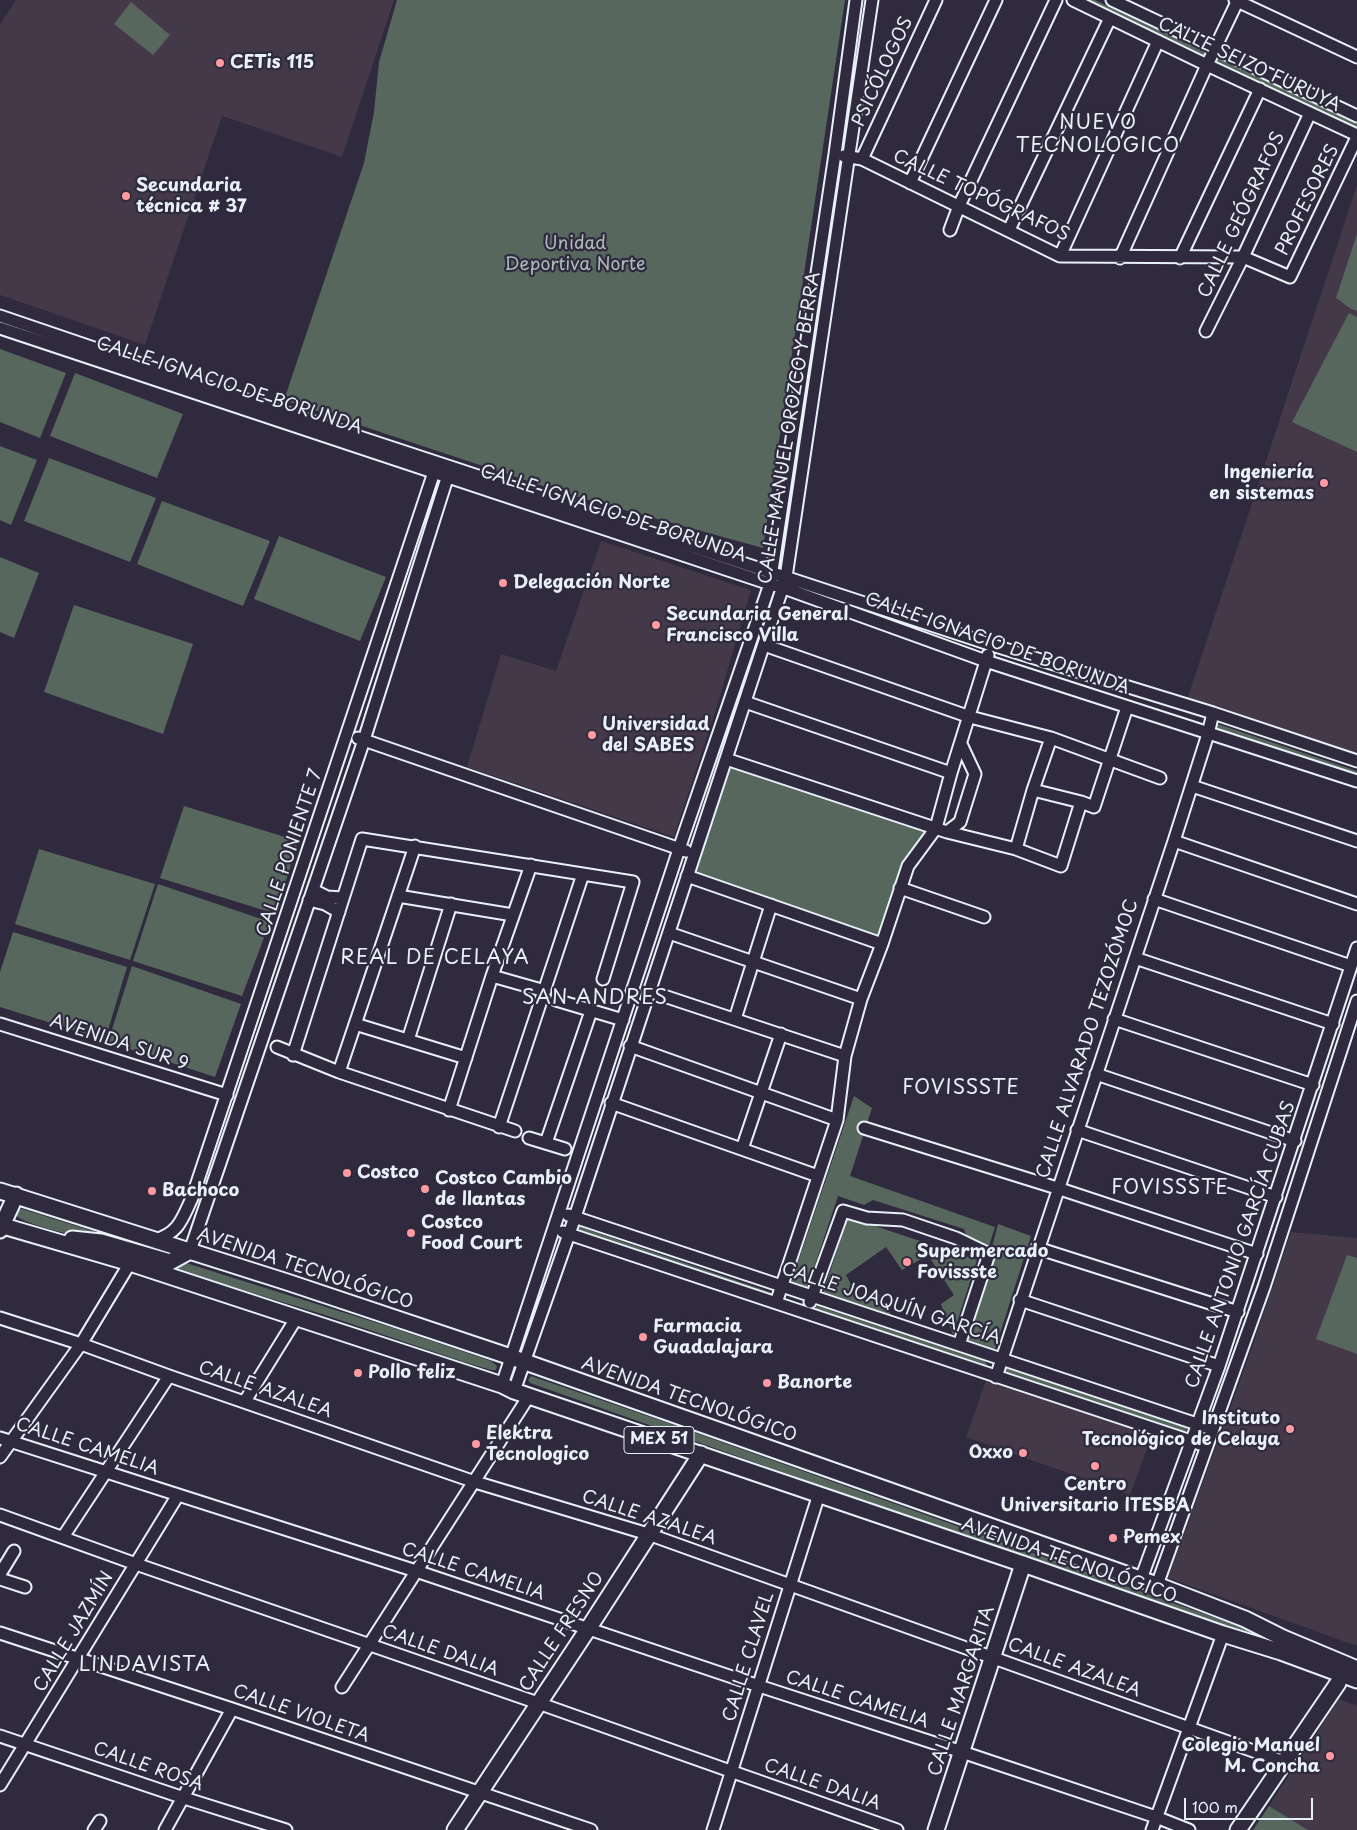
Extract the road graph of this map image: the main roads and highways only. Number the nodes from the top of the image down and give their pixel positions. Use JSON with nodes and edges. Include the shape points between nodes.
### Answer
{"nodes":[{"id":1,"x":0,"y":1191,"type":"edge"},
{"id":2,"x":16,"y":1195,"type":"junction"},
{"id":3,"x":1,"y":1227,"type":"edge"},
{"id":4,"x":41,"y":1237,"type":"junction"},
{"id":5,"x":190,"y":1251,"type":"junction"},
{"id":6,"x":701,"y":1454,"type":"junction"},
{"id":7,"x":1023,"y":1564,"type":"junction"},
{"id":8,"x":1314,"y":1658,"type":"junction"},
{"id":9,"x":1357,"y":1658,"type":"edge"},
{"id":10,"x":1357,"y":1669,"type":"edge"},
{"id":11,"x":1357,"y":1680,"type":"edge"},
{"id":12,"x":1338,"y":1683,"type":"junction"},
{"id":13,"x":1357,"y":1690,"type":"edge"},
{"id":14,"x":455,"y":1830,"type":"edge"},
{"id":15,"x":936,"y":1830,"type":"edge"},
{"id":16,"x":1238,"y":1830,"type":"edge"}],
"edges":[{"from":1,"to":2,"type":"main road","name":"AVENIDA TECNOLÓGICO","number":"MEX 51"},
{"from":2,"to":3,"type":"main road"},
{"from":2,"to":5,"type":"main road","name":"AVENIDA TECNOLÓGICO","number":"MEX 51"},
{"from":3,"to":4,"type":"main road","name":"AVENIDA TECNOLÓGICO","number":"MEX 51"},
{"from":4,"to":5,"type":"main road","via":[[101,1242],[170,1262]]},
{"from":4,"to":6,"type":"main road","name":"AVENIDA TECNOLÓGICO","number":"MEX 51","via":[[297,1317]]},
{"from":5,"to":8,"type":"main road","name":"AVENIDA TECNOLÓGICO","number":"MEX 51","via":[[518,1359],[1157,1585],[1245,1619]]},
{"from":6,"to":7,"type":"main road","name":"AVENIDA TECNOLÓGICO","number":"MEX 51"},
{"from":6,"to":14,"type":"main road","name":"CALLE FRESNO"},
{"from":7,"to":8,"type":"main road","name":"AVENIDA TECNOLÓGICO","number":"MEX 51","via":[[1223,1634],[1281,1652]]},
{"from":7,"to":15,"type":"main road","name":"CALLE MARGARITA"},
{"from":8,"to":9,"type":"main road","via":[[1345,1654]]},
{"from":8,"to":10,"type":"main road","name":"AVENIDA TECNOLÓGICO","number":"MEX 51"},
{"from":8,"to":11,"type":"main road","name":"AVENIDA TECNOLÓGICO","number":"MEX 51"},
{"from":8,"to":12,"type":"main road"},
{"from":12,"to":13,"type":"main road"},
{"from":12,"to":16,"type":"main road"}]}
